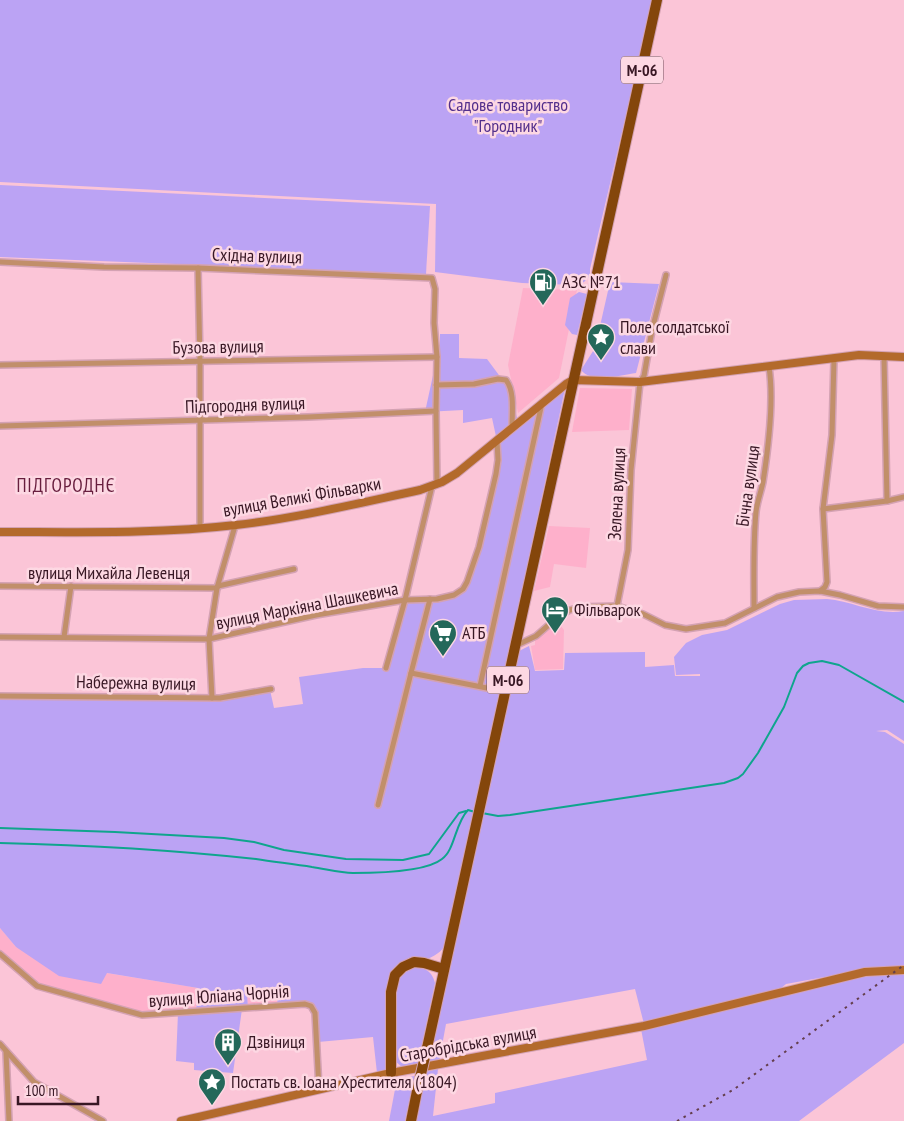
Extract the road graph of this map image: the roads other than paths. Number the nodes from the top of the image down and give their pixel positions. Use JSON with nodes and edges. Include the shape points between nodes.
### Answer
{"nodes":[{"id":1,"x":656,"y":0,"type":"edge"},
{"id":2,"x":0,"y":262,"type":"edge"},
{"id":3,"x":198,"y":268,"type":"junction"},
{"id":4,"x":666,"y":275,"type":"dead end"},
{"id":5,"x":438,"y":357,"type":"junction"},
{"id":6,"x":884,"y":357,"type":"junction"},
{"id":7,"x":904,"y":358,"type":"edge"},
{"id":8,"x":834,"y":359,"type":"junction"},
{"id":9,"x":200,"y":362,"type":"junction"},
{"id":10,"x":0,"y":365,"type":"edge"},
{"id":11,"x":769,"y":367,"type":"junction"},
{"id":12,"x":573,"y":380,"type":"junction"},
{"id":13,"x":640,"y":382,"type":"junction"},
{"id":14,"x":436,"y":385,"type":"junction"},
{"id":15,"x":542,"y":403,"type":"junction"},
{"id":16,"x":436,"y":411,"type":"junction"},
{"id":17,"x":201,"y":420,"type":"junction"},
{"id":18,"x":0,"y":426,"type":"edge"},
{"id":19,"x":512,"y":427,"type":"junction"},
{"id":20,"x":497,"y":440,"type":"junction"},
{"id":21,"x":434,"y":485,"type":"junction"},
{"id":22,"x":904,"y":497,"type":"edge"},
{"id":23,"x":887,"y":501,"type":"junction"},
{"id":24,"x":823,"y":509,"type":"junction"},
{"id":25,"x":236,"y":526,"type":"junction"},
{"id":26,"x":200,"y":528,"type":"junction"},
{"id":27,"x":0,"y":532,"type":"edge"},
{"id":28,"x":294,"y":568,"type":"dead end"},
{"id":29,"x":0,"y":586,"type":"edge"},
{"id":30,"x":71,"y":586,"type":"junction"},
{"id":31,"x":218,"y":587,"type":"junction"},
{"id":32,"x":820,"y":591,"type":"junction"},
{"id":33,"x":430,"y":599,"type":"junction"},
{"id":34,"x":405,"y":600,"type":"junction"},
{"id":35,"x":617,"y":606,"type":"junction"},
{"id":36,"x":904,"y":607,"type":"edge"},
{"id":37,"x":754,"y":608,"type":"junction"},
{"id":38,"x":0,"y":637,"type":"edge"},
{"id":39,"x":64,"y":637,"type":"junction"},
{"id":40,"x":209,"y":639,"type":"junction"},
{"id":41,"x":515,"y":646,"type":"junction"},
{"id":42,"x":386,"y":668,"type":"dead end"},
{"id":43,"x":411,"y":673,"type":"junction"},
{"id":44,"x":480,"y":686,"type":"junction"},
{"id":45,"x":271,"y":689,"type":"dead end"},
{"id":46,"x":506,"y":692,"type":"junction"},
{"id":47,"x":0,"y":696,"type":"edge"},
{"id":48,"x":212,"y":698,"type":"junction"},
{"id":49,"x":378,"y":806,"type":"dead end"},
{"id":50,"x":0,"y":954,"type":"edge"},
{"id":51,"x":444,"y":969,"type":"junction"},
{"id":52,"x":904,"y":970,"type":"edge"},
{"id":53,"x":0,"y":1044,"type":"edge"},
{"id":54,"x":6,"y":1051,"type":"junction"},
{"id":55,"x":391,"y":1074,"type":"junction"},
{"id":56,"x":319,"y":1090,"type":"junction"},
{"id":57,"x":8,"y":1121,"type":"edge"},
{"id":58,"x":103,"y":1121,"type":"edge"},
{"id":59,"x":180,"y":1121,"type":"edge"},
{"id":60,"x":411,"y":1121,"type":"edge"}],
"edges":[{"from":1,"to":12,"type":"highway","number":"М-06"},
{"from":2,"to":3,"type":"street","name":"Східна вулиця"},
{"from":3,"to":5,"type":"street","name":"Східна вулиця","via":[[432,278]]},
{"from":3,"to":9,"type":"street"},
{"from":4,"to":13,"type":"street","name":"Зелена вулиця"},
{"from":5,"to":9,"type":"street","name":"Бузова вулиця"},
{"from":5,"to":14,"type":"street"},
{"from":6,"to":7,"type":"street"},
{"from":6,"to":8,"type":"street","via":[[859,355]]},
{"from":6,"to":23,"type":"street"},
{"from":8,"to":11,"type":"street"},
{"from":8,"to":24,"type":"street","via":[[832,435]]},
{"from":9,"to":10,"type":"street","name":"Бузова вулиця"},
{"from":9,"to":17,"type":"street"},
{"from":11,"to":13,"type":"street"},
{"from":11,"to":37,"type":"street","name":"Бічна вулиця","via":[[768,438],[756,510]]},
{"from":12,"to":13,"type":"street"},
{"from":12,"to":15,"type":"street","name":"вулиця Великі Фільварки"},
{"from":12,"to":41,"type":"highway","number":"М-06"},
{"from":13,"to":35,"type":"street","name":"Зелена вулиця","via":[[631,470],[628,550]]},
{"from":14,"to":16,"type":"street"},
{"from":14,"to":19,"type":"street","via":[[506,380],[512,394]]},
{"from":15,"to":19,"type":"street","name":"вулиця Великі Фільварки"},
{"from":15,"to":44,"type":"street"},
{"from":16,"to":17,"type":"street","name":"Підгородня вулиця"},
{"from":16,"to":21,"type":"street"},
{"from":17,"to":18,"type":"street","name":"Підгородня вулиця"},
{"from":17,"to":26,"type":"street"},
{"from":19,"to":20,"type":"street","name":"вулиця Великі Фільварки"},
{"from":20,"to":21,"type":"street","name":"вулиця Великі Фільварки","via":[[457,473]]},
{"from":20,"to":33,"type":"street","name":"вулиця Маркіяна Шашкевича","via":[[496,474],[468,582],[454,595]]},
{"from":21,"to":25,"type":"street","name":"вулиця Великі Фільварки","via":[[287,518]]},
{"from":21,"to":34,"type":"street"},
{"from":22,"to":23,"type":"street"},
{"from":23,"to":24,"type":"street"},
{"from":24,"to":32,"type":"street","via":[[827,582]]},
{"from":25,"to":26,"type":"street","name":"вулиця Великі Фільварки"},
{"from":25,"to":31,"type":"street"},
{"from":26,"to":27,"type":"street","name":"вулиця Великі Фільварки","via":[[154,532]]},
{"from":28,"to":31,"type":"street","name":"вулиця Михайла Левенця"},
{"from":29,"to":30,"type":"street","name":"вулиця Михайла Левенця"},
{"from":30,"to":31,"type":"street","name":"вулиця Михайла Левенця"},
{"from":30,"to":39,"type":"street"},
{"from":31,"to":40,"type":"street"},
{"from":32,"to":36,"type":"street","via":[[878,606]]},
{"from":32,"to":37,"type":"street","via":[[788,594]]},
{"from":33,"to":34,"type":"street","name":"вулиця Маркіяна Шашкевича"},
{"from":33,"to":43,"type":"street"},
{"from":34,"to":40,"type":"street","name":"вулиця Маркіяна Шашкевича","via":[[316,614]]},
{"from":34,"to":42,"type":"street"},
{"from":35,"to":37,"type":"street","via":[[665,625],[686,629],[725,623]]},
{"from":35,"to":41,"type":"street","via":[[570,610],[536,636]]},
{"from":38,"to":39,"type":"street","name":"вулиця Маркіяна Шашкевича"},
{"from":39,"to":40,"type":"street","name":"вулиця Маркіяна Шашкевича"},
{"from":40,"to":48,"type":"street"},
{"from":41,"to":46,"type":"highway","number":"М-06"},
{"from":43,"to":44,"type":"street"},
{"from":43,"to":49,"type":"street"},
{"from":44,"to":46,"type":"street"},
{"from":45,"to":48,"type":"street","name":"Набережна вулиця"},
{"from":46,"to":51,"type":"highway","number":"М-06"},
{"from":47,"to":48,"type":"street","name":"Набережна вулиця"},
{"from":50,"to":56,"type":"street","name":"вулиця Юліана Чорнія","via":[[37,986],[142,1015],[311,1006]]},
{"from":51,"to":55,"type":"highway","via":[[414,962],[395,975],[391,992]]},
{"from":51,"to":60,"type":"highway","number":"М-06","bridge":true},
{"from":52,"to":55,"type":"street","name":"Старобрідська вулиця","via":[[865,972],[644,1026]]},
{"from":53,"to":54,"type":"street"},
{"from":54,"to":57,"type":"street"},
{"from":54,"to":58,"type":"street","via":[[34,1082]]},
{"from":55,"to":56,"type":"street","name":"Старобрідська вулиця"},
{"from":56,"to":59,"type":"street","name":"Старобрідська вулиця"}]}
